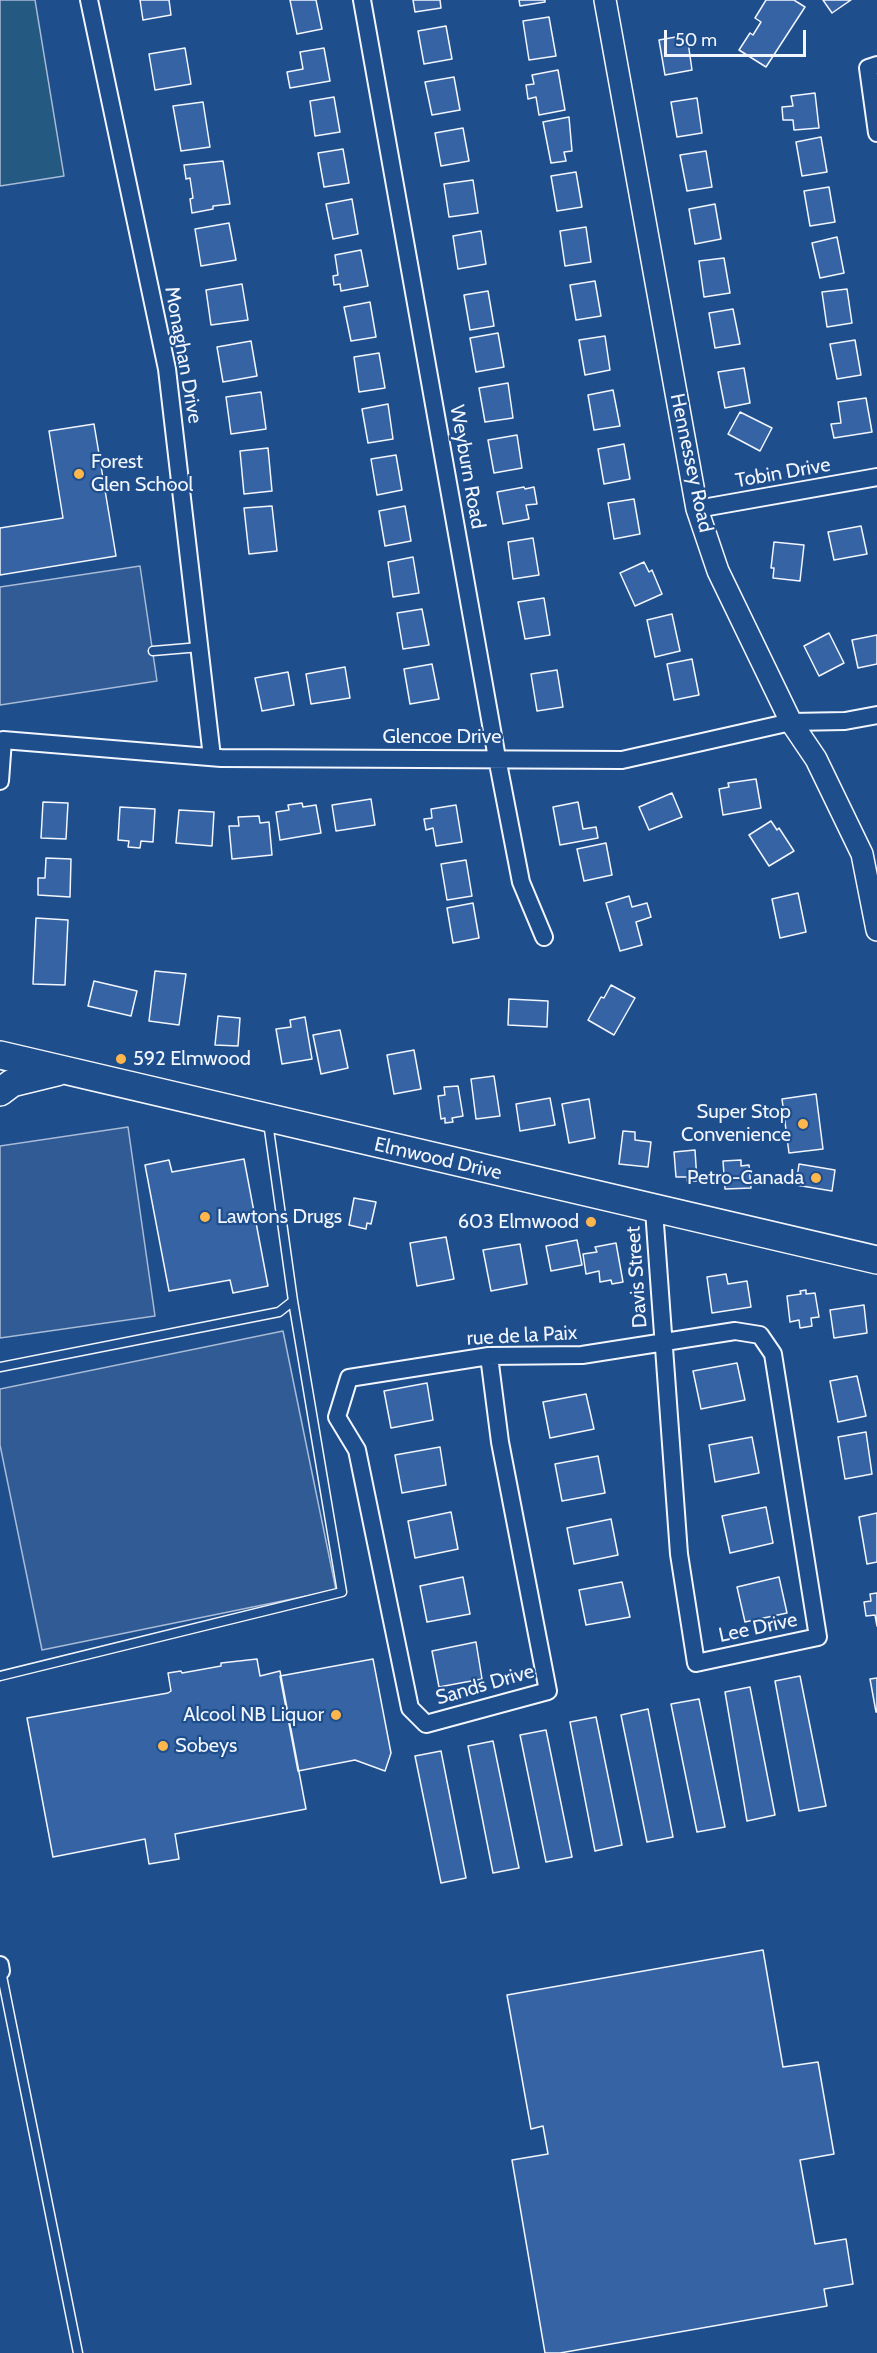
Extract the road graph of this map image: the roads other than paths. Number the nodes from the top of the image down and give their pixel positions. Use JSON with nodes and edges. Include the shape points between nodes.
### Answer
{"nodes":[{"id":1,"x":89,"y":0,"type":"edge"},
{"id":2,"x":362,"y":0,"type":"edge"},
{"id":3,"x":605,"y":0,"type":"edge"},
{"id":4,"x":877,"y":66,"type":"edge"},
{"id":5,"x":877,"y":133,"type":"edge"},
{"id":6,"x":877,"y":477,"type":"edge"},
{"id":7,"x":697,"y":509,"type":"junction"},
{"id":8,"x":200,"y":647,"type":"junction"},
{"id":9,"x":153,"y":651,"type":"dead end"},
{"id":10,"x":877,"y":715,"type":"edge"},
{"id":11,"x":790,"y":722,"type":"junction"},
{"id":12,"x":212,"y":757,"type":"junction"},
{"id":13,"x":497,"y":758,"type":"junction"},
{"id":14,"x":0,"y":781,"type":"edge"},
{"id":15,"x":877,"y":930,"type":"edge"},
{"id":16,"x":544,"y":937,"type":"dead end"},
{"id":17,"x":0,"y":1055,"type":"edge"},
{"id":18,"x":64,"y":1071,"type":"junction"},
{"id":19,"x":0,"y":1092,"type":"edge"},
{"id":20,"x":268,"y":1119,"type":"junction"},
{"id":21,"x":654,"y":1210,"type":"junction"},
{"id":22,"x":877,"y":1260,"type":"edge"},
{"id":23,"x":293,"y":1301,"type":"junction"},
{"id":24,"x":663,"y":1341,"type":"junction"},
{"id":25,"x":489,"y":1356,"type":"junction"},
{"id":26,"x":0,"y":1367,"type":"edge"},
{"id":27,"x":349,"y":1378,"type":"joint"},
{"id":28,"x":0,"y":1676,"type":"edge"},
{"id":29,"x":1,"y":1968,"type":"edge"},
{"id":30,"x":78,"y":2353,"type":"edge"}],
"edges":[{"from":1,"to":8,"type":"street","name":"Monaghan Drive","via":[[167,369]]},
{"from":2,"to":13,"type":"street","name":"Weyburn Road"},
{"from":3,"to":7,"type":"street","name":"Hennessey Road"},
{"from":4,"to":5,"type":"street","via":[[868,68]]},
{"from":6,"to":7,"type":"street","name":"Tobin Drive"},
{"from":7,"to":11,"type":"street","name":"Hennessey Road","via":[[718,571]]},
{"from":8,"to":9,"type":"lane"},
{"from":8,"to":12,"type":"street","name":"Monaghan Drive"},
{"from":10,"to":11,"type":"street","name":"Glencoe Drive","via":[[845,721]]},
{"from":11,"to":13,"type":"street","name":"Glencoe Drive","via":[[622,760]]},
{"from":11,"to":15,"type":"street","name":"Hennessey Road","via":[[816,759],[862,854]]},
{"from":12,"to":13,"type":"street","name":"Glencoe Drive"},
{"from":12,"to":14,"type":"street","name":"Glencoe Drive","via":[[3,740]]},
{"from":13,"to":16,"type":"street","name":"Weyburn Road","via":[[522,882]]},
{"from":17,"to":18,"type":"main road","name":"Elmwood Drive"},
{"from":18,"to":19,"type":"main road","via":[[12,1083]]},
{"from":18,"to":20,"type":"main road","name":"Elmwood Drive"},
{"from":20,"to":21,"type":"main road","name":"Elmwood Drive"},
{"from":20,"to":23,"type":"lane"},
{"from":21,"to":22,"type":"main road","name":"Elmwood Drive"},
{"from":21,"to":24,"type":"street","name":"Davis Street"},
{"from":23,"to":26,"type":"lane","via":[[279,1312]]},
{"from":23,"to":28,"type":"lane","via":[[342,1592]]},
{"from":24,"to":24,"type":"street","name":"Lee Drive","via":[[735,1330],[760,1335],[773,1353],[818,1636],[696,1664],[679,1554]]},
{"from":24,"to":25,"type":"street","name":"rue de la Paix","via":[[582,1355]]},
{"from":25,"to":27,"type":"street","name":"rue de la Paix"},
{"from":25,"to":27,"type":"street","name":"Sands Drive","via":[[500,1442],[548,1691],[426,1724],[410,1708],[357,1450],[337,1417]]},
{"from":29,"to":30,"type":"lane"}]}
